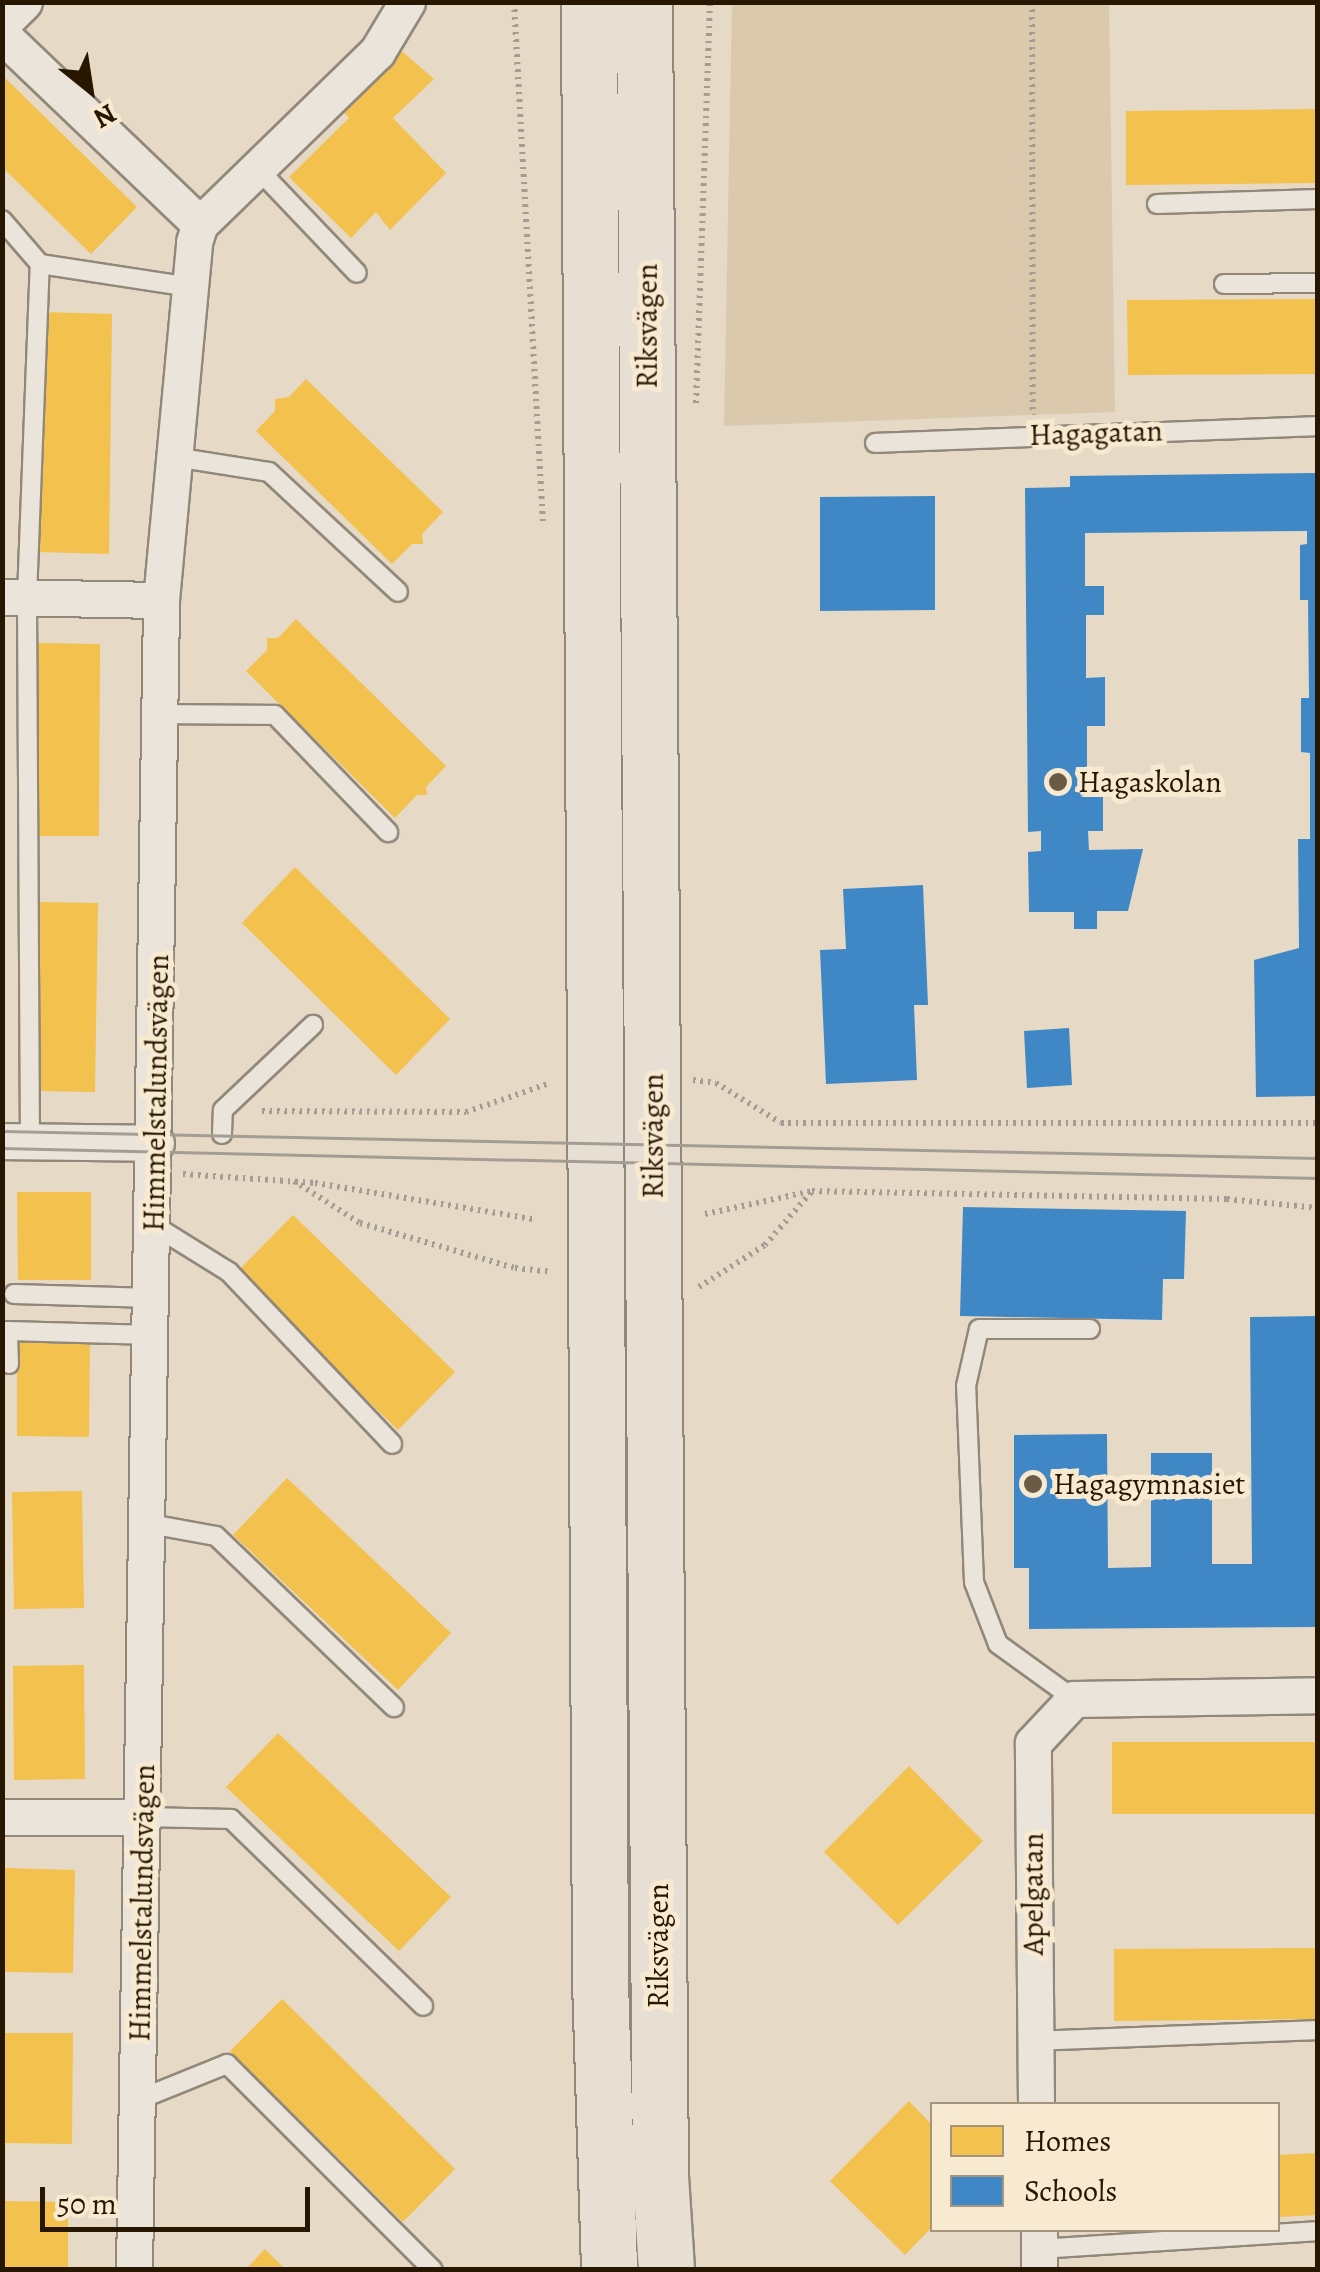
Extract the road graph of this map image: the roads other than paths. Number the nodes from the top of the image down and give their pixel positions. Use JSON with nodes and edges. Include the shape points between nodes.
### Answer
{"nodes":[{"id":1,"x":24,"y":2,"type":"edge"},
{"id":2,"x":407,"y":2,"type":"edge"},
{"id":3,"x":589,"y":2,"type":"edge"},
{"id":4,"x":644,"y":2,"type":"edge"},
{"id":5,"x":2,"y":24,"type":"edge"},
{"id":6,"x":2,"y":35,"type":"edge"},
{"id":7,"x":256,"y":167,"type":"junction"},
{"id":8,"x":1318,"y":199,"type":"edge"},
{"id":9,"x":1158,"y":204,"type":"dead end"},
{"id":10,"x":2,"y":220,"type":"edge"},
{"id":11,"x":200,"y":224,"type":"junction"},
{"id":12,"x":40,"y":264,"type":"junction"},
{"id":13,"x":358,"y":272,"type":"dead end"},
{"id":14,"x":1318,"y":283,"type":"edge"},
{"id":15,"x":1224,"y":284,"type":"dead end"},
{"id":16,"x":190,"y":287,"type":"junction"},
{"id":17,"x":1318,"y":426,"type":"edge"},
{"id":18,"x":875,"y":444,"type":"dead end"},
{"id":19,"x":175,"y":457,"type":"junction"},
{"id":20,"x":398,"y":592,"type":"dead end"},
{"id":21,"x":15,"y":597,"type":"edge"},
{"id":22,"x":162,"y":600,"type":"junction"},
{"id":23,"x":160,"y":714,"type":"junction"},
{"id":24,"x":388,"y":832,"type":"dead end"},
{"id":25,"x":313,"y":1025,"type":"dead end"},
{"id":26,"x":222,"y":1134,"type":"dead end"},
{"id":27,"x":16,"y":1141,"type":"edge"},
{"id":28,"x":156,"y":1158,"type":"junction"},
{"id":29,"x":156,"y":1226,"type":"junction"},
{"id":30,"x":14,"y":1294,"type":"dead end"},
{"id":31,"x":154,"y":1298,"type":"junction"},
{"id":32,"x":1090,"y":1329,"type":"dead end"},
{"id":33,"x":153,"y":1334,"type":"junction"},
{"id":34,"x":9,"y":1364,"type":"dead end"},
{"id":35,"x":392,"y":1444,"type":"dead end"},
{"id":36,"x":150,"y":1524,"type":"junction"},
{"id":37,"x":1318,"y":1695,"type":"edge"},
{"id":38,"x":1074,"y":1699,"type":"junction"},
{"id":39,"x":394,"y":1707,"type":"dead end"},
{"id":40,"x":144,"y":1817,"type":"junction"},
{"id":41,"x":2,"y":1818,"type":"edge"},
{"id":42,"x":423,"y":2006,"type":"dead end"},
{"id":43,"x":1318,"y":2030,"type":"edge"},
{"id":44,"x":1034,"y":2041,"type":"junction"},
{"id":45,"x":138,"y":2100,"type":"junction"},
{"id":46,"x":1036,"y":2102,"type":"edge"},
{"id":47,"x":1318,"y":2230,"type":"edge"},
{"id":48,"x":1039,"y":2249,"type":"edge"},
{"id":49,"x":134,"y":2270,"type":"edge"},
{"id":50,"x":433,"y":2270,"type":"edge"},
{"id":51,"x":609,"y":2270,"type":"edge"},
{"id":52,"x":666,"y":2270,"type":"edge"}],
"edges":[{"from":1,"to":5,"type":"street"},
{"from":2,"to":7,"type":"street","via":[[377,52]]},
{"from":3,"to":51,"type":"highway","name":"Riksvägen","via":[[600,1981]]},
{"from":4,"to":52,"type":"highway","name":"Riksvägen"},
{"from":6,"to":11,"type":"street"},
{"from":7,"to":11,"type":"street"},
{"from":7,"to":13,"type":"lane"},
{"from":8,"to":9,"type":"lane"},
{"from":10,"to":12,"type":"lane"},
{"from":11,"to":16,"type":"street","name":"Himmelstalundsvägen"},
{"from":12,"to":16,"type":"lane"},
{"from":12,"to":21,"type":"lane"},
{"from":14,"to":15,"type":"lane"},
{"from":16,"to":19,"type":"street","name":"Himmelstalundsvägen"},
{"from":17,"to":18,"type":"lane","name":"Hagagatan"},
{"from":19,"to":20,"type":"lane","via":[[269,472]]},
{"from":19,"to":22,"type":"street","name":"Himmelstalundsvägen"},
{"from":21,"to":22,"type":"street"},
{"from":21,"to":27,"type":"lane"},
{"from":22,"to":23,"type":"street","name":"Himmelstalundsvägen"},
{"from":23,"to":24,"type":"lane","via":[[275,715]]},
{"from":23,"to":28,"type":"street","name":"Himmelstalundsvägen"},
{"from":25,"to":26,"type":"lane","via":[[223,1110]]},
{"from":27,"to":28,"type":"street"},
{"from":28,"to":29,"type":"street","name":"Himmelstalundsvägen"},
{"from":29,"to":31,"type":"street","name":"Himmelstalundsvägen"},
{"from":29,"to":35,"type":"lane","via":[[229,1272]]},
{"from":30,"to":31,"type":"lane"},
{"from":31,"to":33,"type":"street","name":"Himmelstalundsvägen"},
{"from":32,"to":38,"type":"lane","via":[[979,1330],[966,1386],[974,1582],[998,1644]]},
{"from":33,"to":34,"type":"lane","via":[[8,1331]]},
{"from":33,"to":36,"type":"street","name":"Himmelstalundsvägen"},
{"from":36,"to":39,"type":"lane","via":[[216,1536]]},
{"from":36,"to":40,"type":"street","name":"Himmelstalundsvägen"},
{"from":37,"to":38,"type":"street"},
{"from":38,"to":44,"type":"street","name":"Apelgatan","via":[[1034,1743]]},
{"from":40,"to":41,"type":"street"},
{"from":40,"to":42,"type":"lane","via":[[231,1820]]},
{"from":40,"to":45,"type":"street","name":"Himmelstalundsvägen"},
{"from":43,"to":44,"type":"lane"},
{"from":44,"to":46,"type":"street","name":"Apelgatan"},
{"from":45,"to":49,"type":"street","name":"Himmelstalundsvägen"},
{"from":45,"to":50,"type":"lane","via":[[227,2064]]},
{"from":47,"to":48,"type":"lane"}]}
